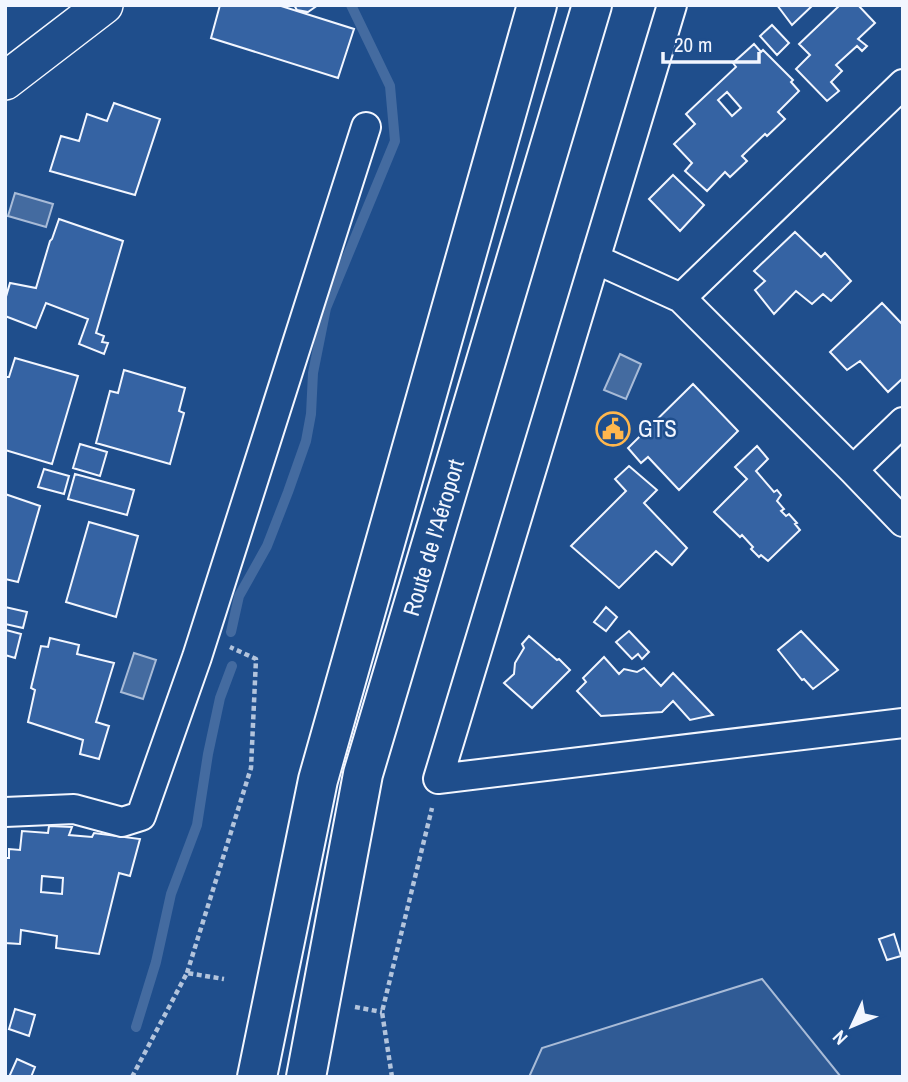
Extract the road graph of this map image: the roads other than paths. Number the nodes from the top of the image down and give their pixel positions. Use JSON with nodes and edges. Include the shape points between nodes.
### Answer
{"nodes":[{"id":1,"x":104,"y":5,"type":"edge"},
{"id":2,"x":537,"y":5,"type":"edge"},
{"id":3,"x":592,"y":5,"type":"edge"},
{"id":4,"x":672,"y":5,"type":"edge"},
{"id":5,"x":5,"y":81,"type":"edge"},
{"id":6,"x":903,"y":84,"type":"edge"},
{"id":7,"x":366,"y":127,"type":"dead end"},
{"id":8,"x":595,"y":259,"type":"junction"},
{"id":9,"x":681,"y":298,"type":"junction"},
{"id":10,"x":903,"y":422,"type":"edge"},
{"id":11,"x":853,"y":470,"type":"junction"},
{"id":12,"x":903,"y":522,"type":"edge"},
{"id":13,"x":903,"y":723,"type":"edge"},
{"id":14,"x":5,"y":812,"type":"edge"},
{"id":15,"x":257,"y":1077,"type":"edge"},
{"id":16,"x":306,"y":1077,"type":"edge"}],
"edges":[{"from":1,"to":5,"type":"street"},
{"from":2,"to":15,"type":"highway","name":"Route de l'Aéroport","via":[[318,780]]},
{"from":3,"to":16,"type":"highway","name":"Route de l'Aéroport","via":[[363,774]]},
{"from":4,"to":8,"type":"street"},
{"from":6,"to":9,"type":"street"},
{"from":7,"to":14,"type":"street","via":[[141,816],[122,822],[74,810]]},
{"from":8,"to":9,"type":"street"},
{"from":8,"to":13,"type":"street","via":[[438,779]]},
{"from":9,"to":11,"type":"street"},
{"from":10,"to":11,"type":"street"},
{"from":11,"to":12,"type":"street"}]}
